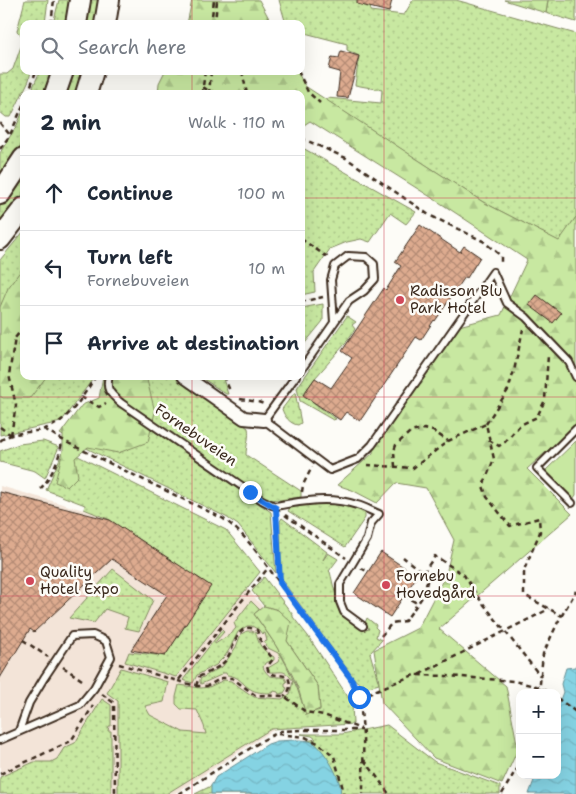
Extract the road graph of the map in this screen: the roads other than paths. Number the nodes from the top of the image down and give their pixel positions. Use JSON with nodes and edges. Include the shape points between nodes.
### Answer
{"nodes":[{"id":1,"x":80,"y":0,"type":"edge"},
{"id":2,"x":109,"y":0,"type":"edge"},
{"id":3,"x":77,"y":20,"type":"edge"},
{"id":4,"x":106,"y":20,"type":"edge"},
{"id":5,"x":62,"y":75,"type":"edge"},
{"id":6,"x":92,"y":75,"type":"edge"},
{"id":7,"x":56,"y":90,"type":"edge"},
{"id":8,"x":87,"y":90,"type":"edge"},
{"id":9,"x":20,"y":164,"type":"edge"},
{"id":10,"x":0,"y":194,"type":"edge"},
{"id":11,"x":20,"y":213,"type":"edge"},
{"id":12,"x":0,"y":239,"type":"edge"},
{"id":13,"x":334,"y":322,"type":"junction"},
{"id":14,"x":305,"y":364,"type":"edge"},
{"id":15,"x":576,"y":377,"type":"edge"},
{"id":16,"x":109,"y":380,"type":"edge"},
{"id":17,"x":190,"y":380,"type":"edge"},
{"id":18,"x":293,"y":380,"type":"edge"},
{"id":19,"x":264,"y":420,"type":"junction"},
{"id":20,"x":576,"y":429,"type":"edge"},
{"id":21,"x":572,"y":503,"type":"dead end"},
{"id":22,"x":363,"y":626,"type":"dead end"},
{"id":23,"x":20,"y":731,"type":"junction"},
{"id":24,"x":0,"y":740,"type":"edge"}],
"edges":[{"from":1,"to":3,"type":"main road"},
{"from":2,"to":4,"type":"main road"},
{"from":5,"to":7,"type":"main road"},
{"from":6,"to":8,"type":"main road"},
{"from":9,"to":10,"type":"main road"},
{"from":11,"to":12,"type":"main road"},
{"from":13,"to":13,"type":"lane","via":[[349,302],[375,279],[374,264],[366,257],[348,256],[334,266],[331,280]]},
{"from":13,"to":14,"type":"lane"},
{"from":15,"to":19,"type":"lane","via":[[570,362],[526,317],[507,303],[493,272],[372,445],[358,459],[330,470]]},
{"from":16,"to":22,"type":"lane","name":"Fornebuveien","via":[[110,393],[121,403],[274,507],[328,500],[356,504],[379,514],[370,523],[368,539],[340,584],[340,602],[344,612]]},
{"from":17,"to":19,"type":"street","via":[[244,418]]},
{"from":18,"to":19,"type":"lane"},
{"from":20,"to":21,"type":"lane","via":[[537,468]]},
{"from":23,"to":23,"type":"lane","via":[[80,705],[94,688],[111,656],[106,641],[93,635],[72,636],[29,703]]},
{"from":23,"to":24,"type":"lane"}]}
